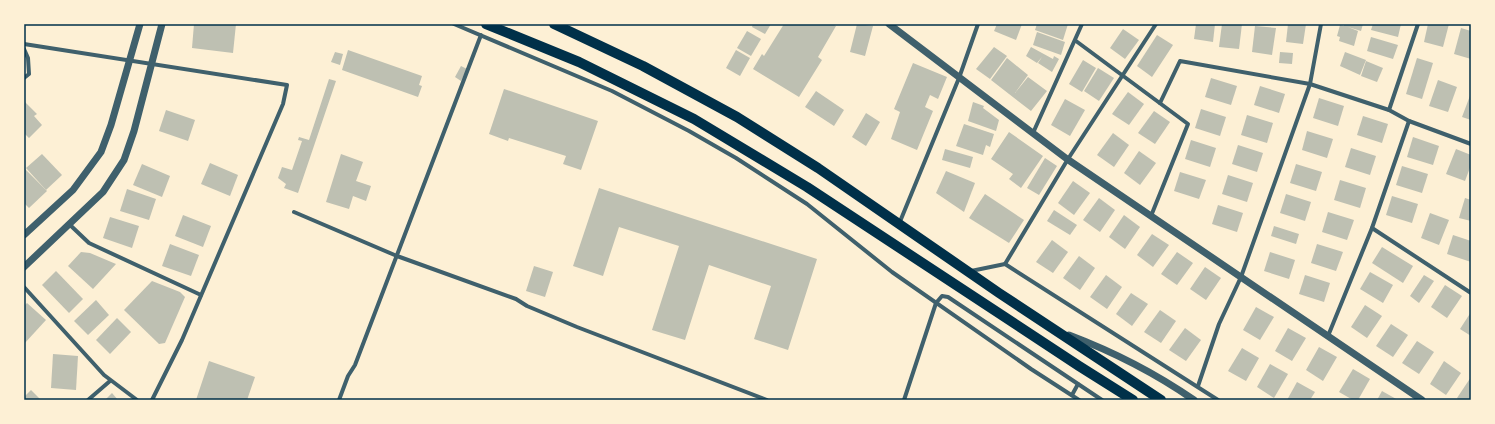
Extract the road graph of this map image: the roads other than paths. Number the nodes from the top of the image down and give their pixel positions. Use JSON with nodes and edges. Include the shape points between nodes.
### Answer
{"nodes":[{"id":1,"x":140,"y":24,"type":"edge"},
{"id":2,"x":162,"y":24,"type":"edge"},
{"id":3,"x":454,"y":24,"type":"edge"},
{"id":4,"x":486,"y":24,"type":"edge"},
{"id":5,"x":554,"y":24,"type":"edge"},
{"id":6,"x":889,"y":24,"type":"edge"},
{"id":7,"x":978,"y":24,"type":"edge"},
{"id":8,"x":1082,"y":24,"type":"edge"},
{"id":9,"x":1156,"y":24,"type":"edge"},
{"id":10,"x":1321,"y":24,"type":"edge"},
{"id":11,"x":1418,"y":24,"type":"edge"},
{"id":12,"x":481,"y":35,"type":"junction"},
{"id":13,"x":1076,"y":41,"type":"junction"},
{"id":14,"x":24,"y":44,"type":"edge"},
{"id":15,"x":24,"y":49,"type":"edge"},
{"id":16,"x":130,"y":60,"type":"junction"},
{"id":17,"x":153,"y":64,"type":"junction"},
{"id":18,"x":1123,"y":75,"type":"junction"},
{"id":19,"x":24,"y":78,"type":"edge"},
{"id":20,"x":959,"y":78,"type":"junction"},
{"id":21,"x":1310,"y":84,"type":"junction"},
{"id":22,"x":1160,"y":103,"type":"junction"},
{"id":23,"x":1389,"y":110,"type":"junction"},
{"id":24,"x":1409,"y":121,"type":"junction"},
{"id":25,"x":1033,"y":133,"type":"junction"},
{"id":26,"x":1471,"y":144,"type":"edge"},
{"id":27,"x":1068,"y":159,"type":"junction"},
{"id":28,"x":294,"y":212,"type":"dead end"},
{"id":29,"x":1151,"y":217,"type":"junction"},
{"id":30,"x":69,"y":224,"type":"junction"},
{"id":31,"x":898,"y":224,"type":"junction"},
{"id":32,"x":1372,"y":228,"type":"junction"},
{"id":33,"x":24,"y":235,"type":"edge"},
{"id":34,"x":397,"y":256,"type":"junction"},
{"id":35,"x":1004,"y":264,"type":"junction"},
{"id":36,"x":24,"y":267,"type":"edge"},
{"id":37,"x":968,"y":271,"type":"junction"},
{"id":38,"x":1241,"y":277,"type":"junction"},
{"id":39,"x":24,"y":287,"type":"edge"},
{"id":40,"x":1471,"y":292,"type":"edge"},
{"id":41,"x":201,"y":295,"type":"junction"},
{"id":42,"x":936,"y":303,"type":"junction"},
{"id":43,"x":1055,"y":330,"type":"junction"},
{"id":44,"x":1328,"y":336,"type":"junction"},
{"id":45,"x":110,"y":381,"type":"junction"},
{"id":46,"x":1078,"y":384,"type":"junction"},
{"id":47,"x":1198,"y":386,"type":"junction"},
{"id":48,"x":1072,"y":395,"type":"junction"},
{"id":49,"x":88,"y":400,"type":"edge"},
{"id":50,"x":137,"y":400,"type":"edge"},
{"id":51,"x":152,"y":400,"type":"edge"},
{"id":52,"x":339,"y":400,"type":"edge"},
{"id":53,"x":767,"y":400,"type":"edge"},
{"id":54,"x":904,"y":400,"type":"edge"},
{"id":55,"x":1079,"y":400,"type":"edge"},
{"id":56,"x":1102,"y":400,"type":"edge"},
{"id":57,"x":1133,"y":400,"type":"edge"},
{"id":58,"x":1161,"y":400,"type":"edge"},
{"id":59,"x":1194,"y":400,"type":"edge"},
{"id":60,"x":1218,"y":400,"type":"edge"},
{"id":61,"x":1422,"y":400,"type":"edge"}],
"edges":[{"from":1,"to":16,"type":"street"},
{"from":2,"to":17,"type":"street"},
{"from":3,"to":12,"type":"street"},
{"from":4,"to":57,"type":"highway","via":[[579,62],[694,119],[807,187]]},
{"from":5,"to":31,"type":"highway","via":[[644,66],[737,117],[818,168]]},
{"from":6,"to":20,"type":"street"},
{"from":7,"to":20,"type":"street"},
{"from":8,"to":13,"type":"street"},
{"from":9,"to":18,"type":"street"},
{"from":10,"to":21,"type":"street"},
{"from":11,"to":23,"type":"street"},
{"from":12,"to":34,"type":"street"},
{"from":12,"to":42,"type":"street","via":[[612,91],[736,158],[807,204],[892,272]]},
{"from":13,"to":18,"type":"street"},
{"from":13,"to":25,"type":"street"},
{"from":14,"to":16,"type":"street"},
{"from":15,"to":19,"type":"street","via":[[28,58],[29,74]]},
{"from":16,"to":17,"type":"street"},
{"from":16,"to":33,"type":"street","via":[[112,125],[101,152],[72,190]]},
{"from":17,"to":30,"type":"street","via":[[124,160],[102,192]]},
{"from":17,"to":41,"type":"street","via":[[287,85],[283,104]]},
{"from":18,"to":22,"type":"street"},
{"from":18,"to":27,"type":"street"},
{"from":20,"to":25,"type":"street"},
{"from":20,"to":31,"type":"street"},
{"from":21,"to":22,"type":"street","via":[[1180,61]]},
{"from":21,"to":23,"type":"street"},
{"from":21,"to":38,"type":"street"},
{"from":22,"to":29,"type":"street","via":[[1188,124]]},
{"from":23,"to":24,"type":"street"},
{"from":24,"to":26,"type":"street"},
{"from":24,"to":32,"type":"street"},
{"from":25,"to":27,"type":"street"},
{"from":27,"to":29,"type":"street"},
{"from":27,"to":35,"type":"street"},
{"from":28,"to":34,"type":"street"},
{"from":29,"to":38,"type":"street"},
{"from":30,"to":36,"type":"street"},
{"from":30,"to":41,"type":"street","via":[[89,243]]},
{"from":31,"to":37,"type":"highway"},
{"from":32,"to":40,"type":"street"},
{"from":32,"to":44,"type":"street"},
{"from":34,"to":52,"type":"street","via":[[355,366],[348,376]]},
{"from":34,"to":53,"type":"street","via":[[516,300],[577,327]]},
{"from":35,"to":37,"type":"street"},
{"from":35,"to":47,"type":"street"},
{"from":37,"to":43,"type":"highway"},
{"from":38,"to":44,"type":"street"},
{"from":38,"to":47,"type":"street","via":[[1219,324]]},
{"from":39,"to":45,"type":"street"},
{"from":41,"to":51,"type":"street"},
{"from":42,"to":46,"type":"street","via":[[942,296],[948,297]]},
{"from":42,"to":48,"type":"street","via":[[1031,370]]},
{"from":42,"to":54,"type":"street"},
{"from":43,"to":58,"type":"highway"},
{"from":43,"to":59,"type":"street","via":[[1108,350],[1156,375]]},
{"from":44,"to":61,"type":"street"},
{"from":45,"to":49,"type":"street"},
{"from":45,"to":50,"type":"street"},
{"from":46,"to":48,"type":"street"},
{"from":46,"to":56,"type":"street"},
{"from":47,"to":60,"type":"street"},
{"from":48,"to":55,"type":"street"}]}
